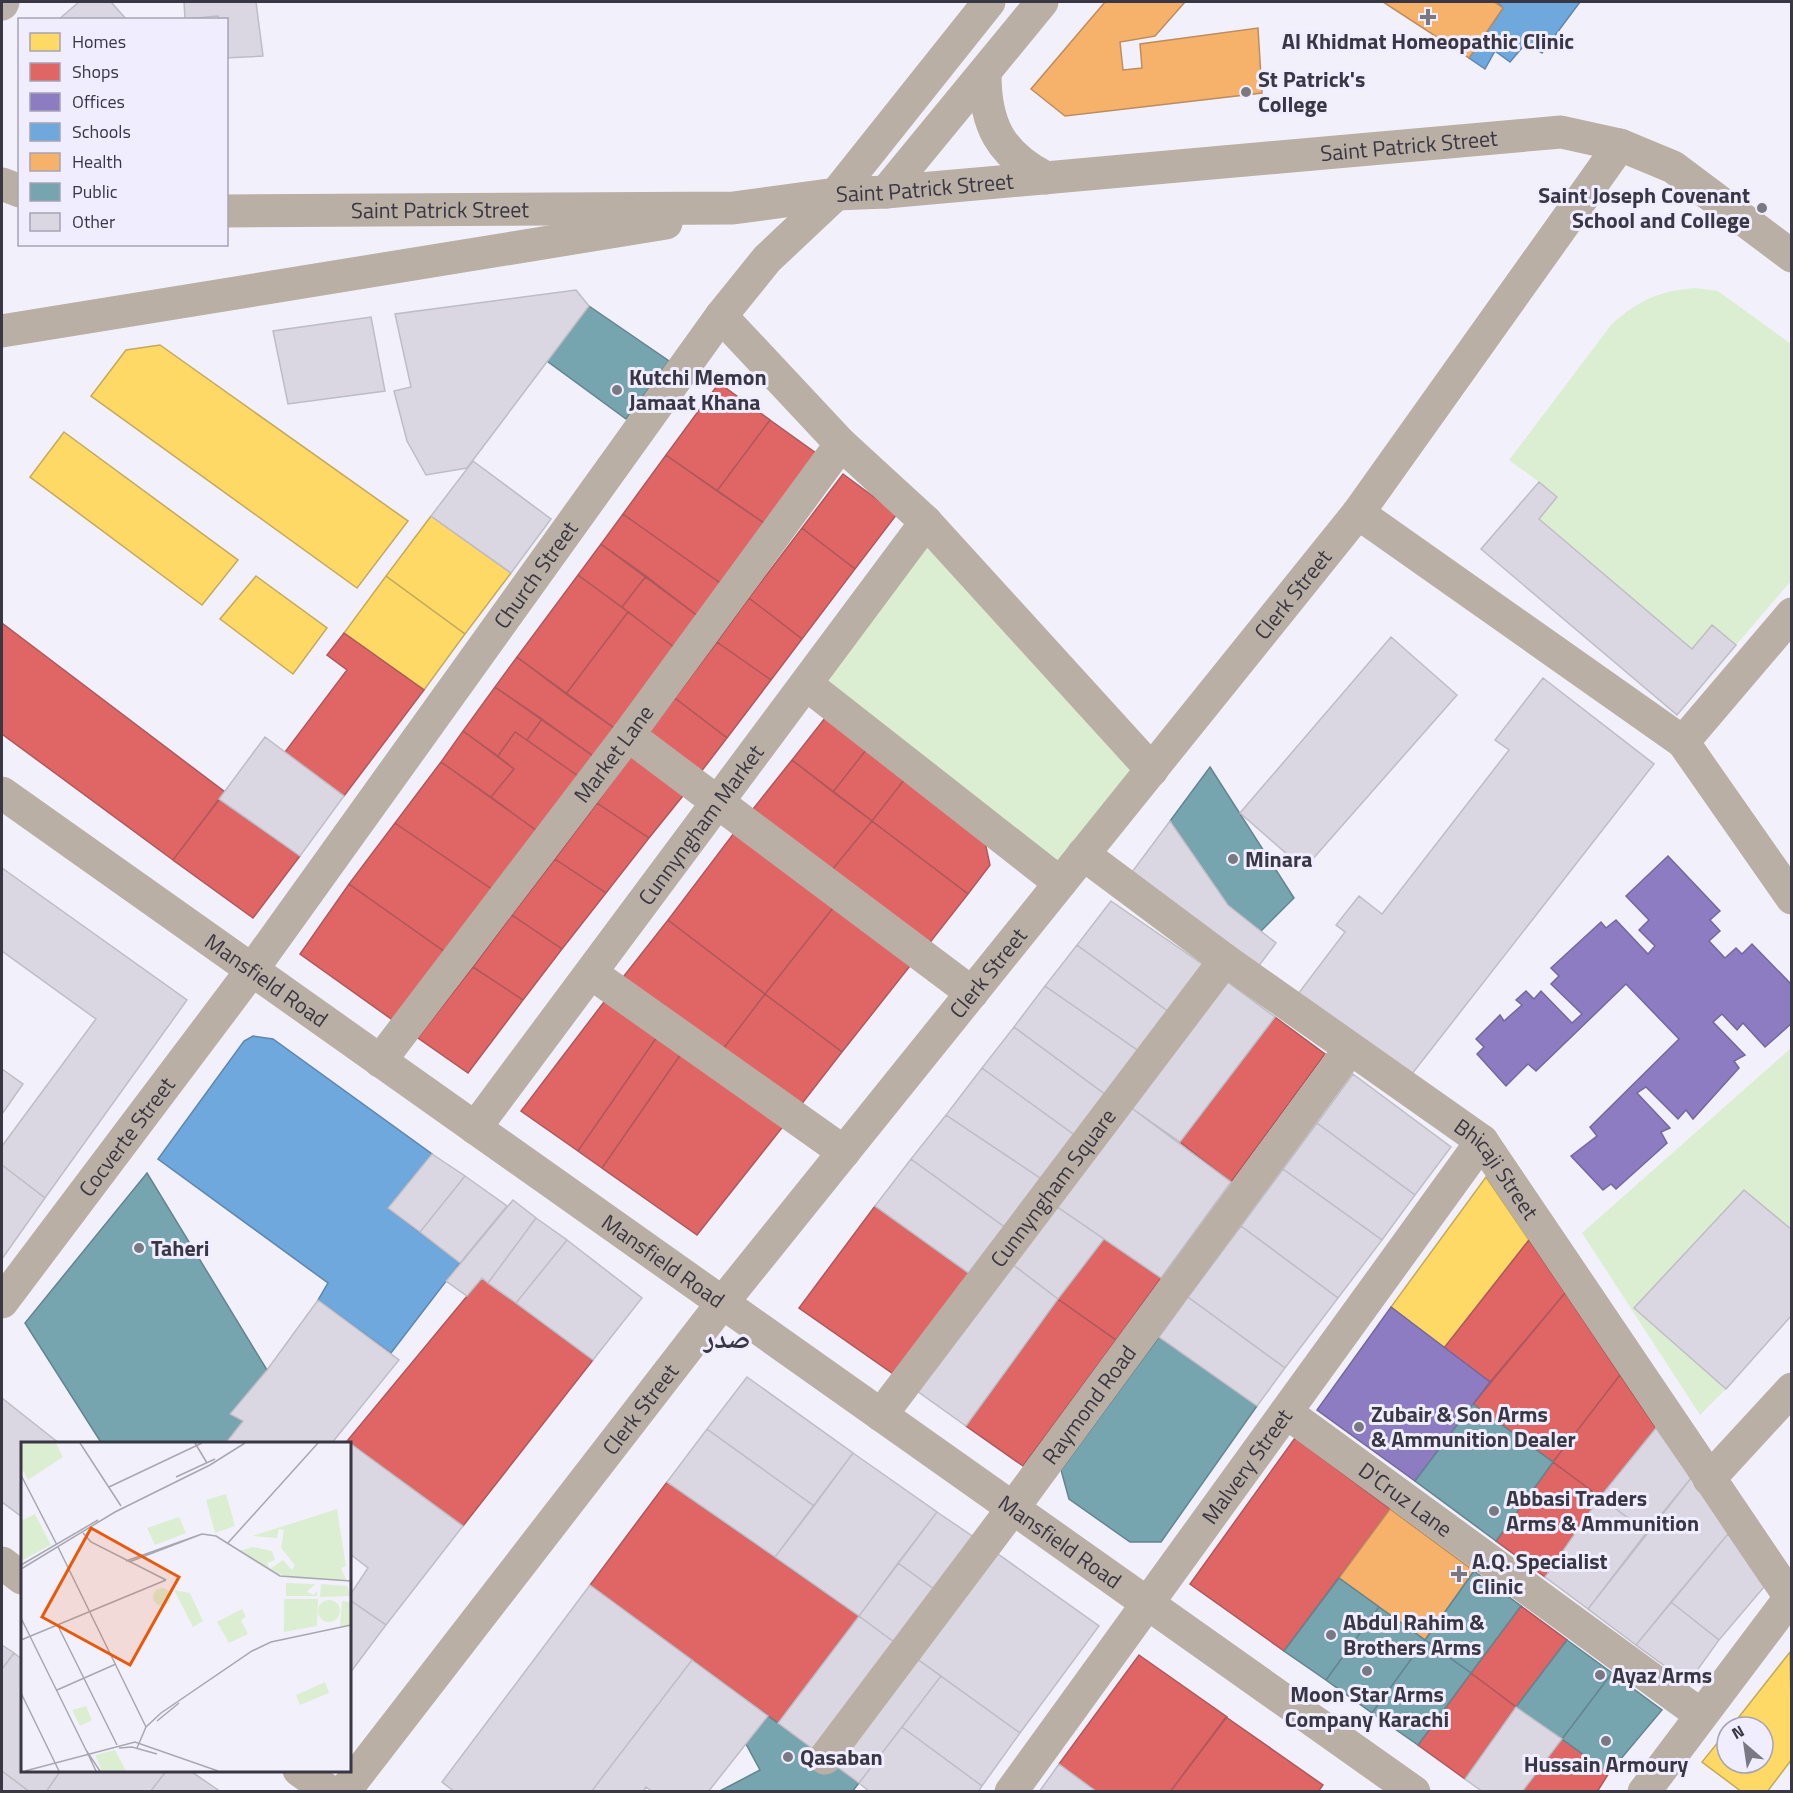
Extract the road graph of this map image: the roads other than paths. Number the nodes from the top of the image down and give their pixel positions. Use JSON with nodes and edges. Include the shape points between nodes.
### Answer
{"nodes":[{"id":1,"x":989,"y":2,"type":"edge"},
{"id":2,"x":1042,"y":2,"type":"edge"},
{"id":3,"x":985,"y":74,"type":"junction"},
{"id":4,"x":1620,"y":146,"type":"junction"},
{"id":5,"x":1046,"y":178,"type":"junction"},
{"id":6,"x":2,"y":184,"type":"edge"},
{"id":7,"x":18,"y":190,"type":"edge"},
{"id":8,"x":886,"y":192,"type":"junction"},
{"id":9,"x":836,"y":194,"type":"junction"},
{"id":10,"x":733,"y":208,"type":"junction"},
{"id":11,"x":228,"y":211,"type":"edge"},
{"id":12,"x":1791,"y":256,"type":"edge"},
{"id":13,"x":721,"y":316,"type":"junction"},
{"id":14,"x":2,"y":331,"type":"edge"},
{"id":15,"x":841,"y":444,"type":"junction"},
{"id":16,"x":1358,"y":513,"type":"junction"},
{"id":17,"x":926,"y":522,"type":"junction"},
{"id":18,"x":1791,"y":615,"type":"edge"},
{"id":19,"x":806,"y":684,"type":"junction"},
{"id":20,"x":628,"y":735,"type":"junction"},
{"id":21,"x":1683,"y":742,"type":"junction"},
{"id":22,"x":1152,"y":770,"type":"junction"},
{"id":23,"x":2,"y":793,"type":"edge"},
{"id":24,"x":718,"y":802,"type":"junction"},
{"id":25,"x":1083,"y":854,"type":"junction"},
{"id":26,"x":1060,"y":883,"type":"junction"},
{"id":27,"x":1791,"y":898,"type":"edge"},
{"id":28,"x":1225,"y":960,"type":"junction"},
{"id":29,"x":252,"y":970,"type":"junction"},
{"id":30,"x":591,"y":973,"type":"junction"},
{"id":31,"x":972,"y":993,"type":"junction"},
{"id":32,"x":1350,"y":1049,"type":"junction"},
{"id":33,"x":380,"y":1061,"type":"junction"},
{"id":34,"x":475,"y":1128,"type":"junction"},
{"id":35,"x":1482,"y":1141,"type":"junction"},
{"id":36,"x":844,"y":1152,"type":"junction"},
{"id":37,"x":2,"y":1302,"type":"edge"},
{"id":38,"x":723,"y":1302,"type":"junction"},
{"id":39,"x":1791,"y":1389,"type":"edge"},
{"id":40,"x":1286,"y":1412,"type":"junction"},
{"id":41,"x":881,"y":1415,"type":"junction"},
{"id":42,"x":1709,"y":1479,"type":"junction"},
{"id":43,"x":1013,"y":1508,"type":"junction"},
{"id":44,"x":2,"y":1563,"type":"edge"},
{"id":45,"x":21,"y":1577,"type":"edge"},
{"id":46,"x":1791,"y":1599,"type":"edge"},
{"id":47,"x":1147,"y":1603,"type":"junction"},
{"id":48,"x":1701,"y":1715,"type":"junction"},
{"id":49,"x":825,"y":1758,"type":"dead end"},
{"id":50,"x":302,"y":1772,"type":"edge"},
{"id":51,"x":330,"y":1791,"type":"edge"},
{"id":52,"x":344,"y":1791,"type":"edge"},
{"id":53,"x":1011,"y":1791,"type":"edge"},
{"id":54,"x":1414,"y":1791,"type":"edge"},
{"id":55,"x":1644,"y":1791,"type":"edge"}],
"edges":[{"from":1,"to":9,"type":"street","name":"Church Street"},
{"from":2,"to":3,"type":"street"},
{"from":3,"to":5,"type":"street","via":[[989,117],[998,137],[1027,168]]},
{"from":3,"to":8,"type":"street"},
{"from":4,"to":5,"type":"street","name":"Saint Patrick Street","via":[[1561,132]]},
{"from":4,"to":12,"type":"street","name":"Saint Patrick Street","via":[[1673,167]]},
{"from":4,"to":16,"type":"street","name":"Clerk Street"},
{"from":5,"to":8,"type":"street","name":"Saint Patrick Street"},
{"from":6,"to":7,"type":"street"},
{"from":8,"to":9,"type":"street","name":"Saint Patrick Street"},
{"from":9,"to":10,"type":"street","name":"Saint Patrick Street"},
{"from":9,"to":13,"type":"street","name":"Church Street","via":[[767,259]]},
{"from":10,"to":11,"type":"street","name":"Saint Patrick Street"},
{"from":10,"to":14,"type":"street","via":[[643,228]]},
{"from":13,"to":15,"type":"street"},
{"from":13,"to":29,"type":"street","name":"Church Street"},
{"from":15,"to":17,"type":"street"},
{"from":15,"to":20,"type":"street","name":"Market Lane"},
{"from":16,"to":21,"type":"street"},
{"from":16,"to":22,"type":"street","name":"Clerk Street"},
{"from":17,"to":19,"type":"street","name":"Cunnyngham Market"},
{"from":17,"to":22,"type":"street"},
{"from":18,"to":21,"type":"street"},
{"from":19,"to":24,"type":"street","name":"Cunnyngham Market"},
{"from":19,"to":26,"type":"street"},
{"from":20,"to":24,"type":"street"},
{"from":20,"to":33,"type":"street","name":"Market Lane"},
{"from":21,"to":27,"type":"street"},
{"from":22,"to":25,"type":"street","name":"Clerk Street"},
{"from":23,"to":29,"type":"street","name":"Mansfield Road"},
{"from":24,"to":30,"type":"street","name":"Cunnyngham Market"},
{"from":24,"to":31,"type":"street"},
{"from":25,"to":26,"type":"street","name":"Clerk Street"},
{"from":25,"to":28,"type":"street","name":"Bhicaji Street"},
{"from":26,"to":31,"type":"street","name":"Clerk Street"},
{"from":28,"to":32,"type":"street","name":"Bhicaji Street"},
{"from":28,"to":41,"type":"street","name":"Cunnyngham Square"},
{"from":29,"to":33,"type":"street","name":"Mansfield Road"},
{"from":29,"to":37,"type":"street","name":"Cocverte Street"},
{"from":30,"to":34,"type":"street","name":"Cunnyngham Market"},
{"from":30,"to":36,"type":"street"},
{"from":31,"to":36,"type":"street","name":"Clerk Street"},
{"from":32,"to":35,"type":"street","name":"Bhicaji Street"},
{"from":32,"to":43,"type":"street","name":"Raymond Road"},
{"from":33,"to":34,"type":"street","name":"Mansfield Road"},
{"from":34,"to":38,"type":"street","name":"Mansfield Road"},
{"from":35,"to":40,"type":"street","name":"Malvery Street"},
{"from":35,"to":42,"type":"street","name":"Bhicaji Street"},
{"from":36,"to":38,"type":"street","name":"Clerk Street"},
{"from":38,"to":41,"type":"street","name":"Mansfield Road"},
{"from":38,"to":52,"type":"street","name":"Clerk Street"},
{"from":39,"to":42,"type":"street"},
{"from":40,"to":47,"type":"street","name":"Malvery Street"},
{"from":40,"to":48,"type":"street","name":"D'Cruz Lane"},
{"from":41,"to":43,"type":"street","name":"Mansfield Road"},
{"from":42,"to":46,"type":"street","name":"Bhicaji Street"},
{"from":43,"to":47,"type":"street","name":"Mansfield Road"},
{"from":43,"to":49,"type":"street","name":"Raymond Road"},
{"from":44,"to":45,"type":"street"},
{"from":46,"to":48,"type":"street"},
{"from":47,"to":53,"type":"street","name":"Malvery Street"},
{"from":47,"to":54,"type":"street","name":"Mansfield Road"},
{"from":48,"to":55,"type":"street"},
{"from":50,"to":51,"type":"street"}]}
